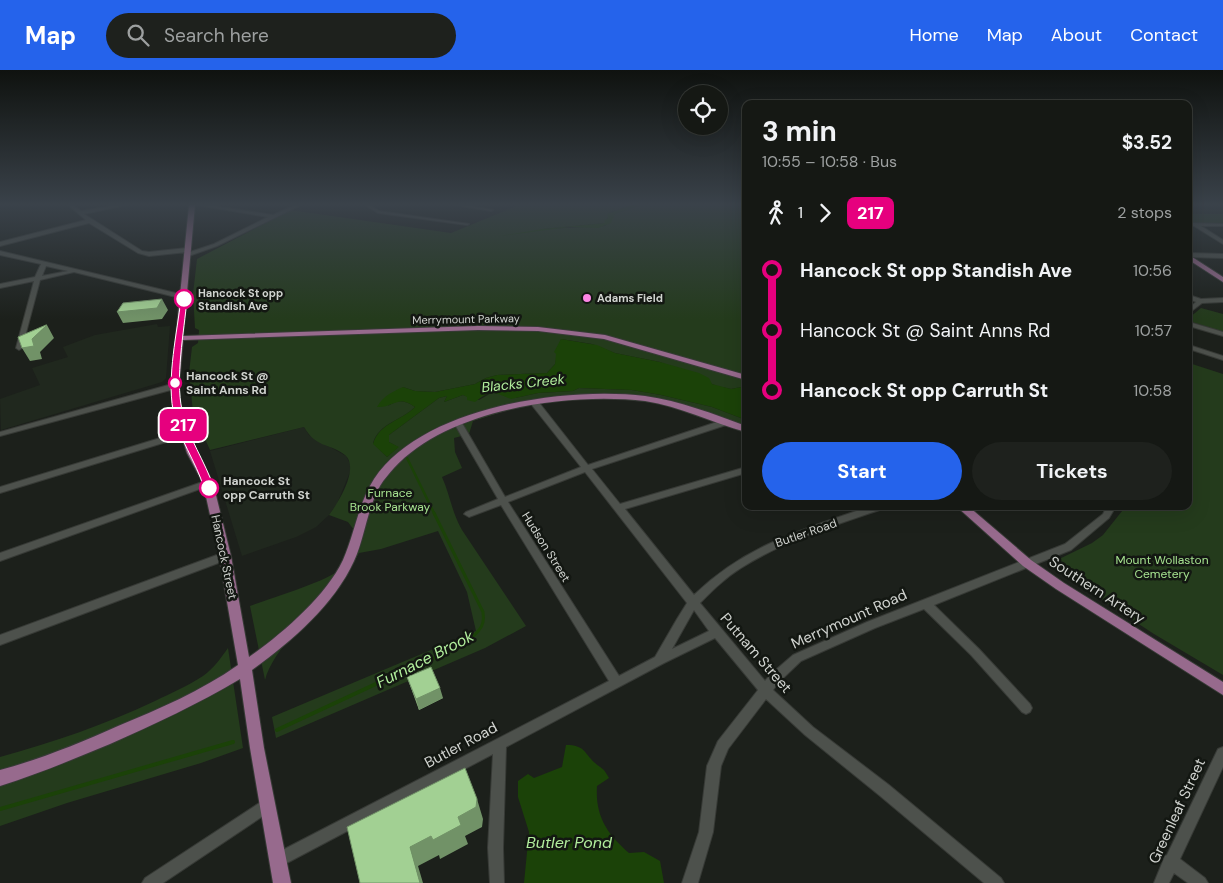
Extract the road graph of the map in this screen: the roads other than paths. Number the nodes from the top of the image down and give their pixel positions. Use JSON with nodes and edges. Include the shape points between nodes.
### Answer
{"nodes":[{"id":1,"x":125,"y":243,"type":"edge"},
{"id":2,"x":188,"y":243,"type":"edge"},
{"id":3,"x":221,"y":243,"type":"edge"},
{"id":4,"x":0,"y":253,"type":"edge"},
{"id":5,"x":187,"y":253,"type":"junction"},
{"id":6,"x":1192,"y":256,"type":"edge"},
{"id":7,"x":1223,"y":256,"type":"edge"},
{"id":8,"x":1192,"y":258,"type":"edge"},
{"id":9,"x":44,"y":264,"type":"junction"},
{"id":10,"x":73,"y":271,"type":"junction"},
{"id":11,"x":38,"y":278,"type":"junction"},
{"id":12,"x":1223,"y":280,"type":"edge"},
{"id":13,"x":0,"y":286,"type":"edge"},
{"id":14,"x":184,"y":297,"type":"junction"},
{"id":15,"x":1192,"y":298,"type":"edge"},
{"id":16,"x":1223,"y":300,"type":"edge"},
{"id":17,"x":1200,"y":301,"type":"junction"},
{"id":18,"x":1192,"y":308,"type":"edge"},
{"id":19,"x":1192,"y":325,"type":"edge"},
{"id":20,"x":1223,"y":334,"type":"edge"},
{"id":21,"x":180,"y":338,"type":"junction"},
{"id":22,"x":19,"y":348,"type":"edge"},
{"id":23,"x":1192,"y":348,"type":"edge"},
{"id":24,"x":1223,"y":358,"type":"edge"},
{"id":25,"x":742,"y":377,"type":"edge"},
{"id":26,"x":175,"y":386,"type":"junction"},
{"id":27,"x":534,"y":402,"type":"junction"},
{"id":28,"x":726,"y":422,"type":"junction"},
{"id":29,"x":458,"y":423,"type":"junction"},
{"id":30,"x":742,"y":428,"type":"edge"},
{"id":31,"x":186,"y":433,"type":"junction"},
{"id":32,"x":0,"y":434,"type":"edge"},
{"id":33,"x":587,"y":468,"type":"junction"},
{"id":34,"x":742,"y":471,"type":"edge"},
{"id":35,"x":208,"y":483,"type":"junction"},
{"id":36,"x":0,"y":490,"type":"edge"},
{"id":37,"x":503,"y":501,"type":"junction"},
{"id":38,"x":618,"y":508,"type":"junction"},
{"id":39,"x":871,"y":510,"type":"edge"},
{"id":40,"x":966,"y":510,"type":"edge"},
{"id":41,"x":1110,"y":510,"type":"edge"},
{"id":42,"x":469,"y":514,"type":"dead end"},
{"id":43,"x":224,"y":556,"type":"junction"},
{"id":44,"x":0,"y":557,"type":"edge"},
{"id":45,"x":1027,"y":562,"type":"junction"},
{"id":46,"x":694,"y":602,"type":"junction"},
{"id":47,"x":925,"y":603,"type":"junction"},
{"id":48,"x":717,"y":632,"type":"junction"},
{"id":49,"x":0,"y":640,"type":"edge"},
{"id":50,"x":660,"y":660,"type":"junction"},
{"id":51,"x":246,"y":669,"type":"junction"},
{"id":52,"x":616,"y":682,"type":"junction"},
{"id":53,"x":1223,"y":689,"type":"edge"},
{"id":54,"x":766,"y":691,"type":"junction"},
{"id":55,"x":1026,"y":708,"type":"dead end"},
{"id":56,"x":499,"y":744,"type":"junction"},
{"id":57,"x":1223,"y":754,"type":"edge"},
{"id":58,"x":0,"y":778,"type":"edge"},
{"id":59,"x":267,"y":805,"type":"junction"},
{"id":60,"x":278,"y":860,"type":"junction"},
{"id":61,"x":1170,"y":862,"type":"junction"},
{"id":62,"x":150,"y":883,"type":"edge"},
{"id":63,"x":282,"y":883,"type":"edge"},
{"id":64,"x":497,"y":883,"type":"edge"},
{"id":65,"x":690,"y":883,"type":"edge"},
{"id":66,"x":996,"y":883,"type":"edge"},
{"id":67,"x":1162,"y":883,"type":"edge"},
{"id":68,"x":1200,"y":883,"type":"edge"}],
"edges":[{"from":1,"to":5,"type":"street","via":[[149,254]]},
{"from":2,"to":5,"type":"main road","name":"Hancock Street"},
{"from":3,"to":5,"type":"street","via":[[207,250]]},
{"from":4,"to":9,"type":"street"},
{"from":5,"to":14,"type":"main road","name":"Hancock Street"},
{"from":6,"to":7,"type":"street"},
{"from":8,"to":12,"type":"main road"},
{"from":9,"to":10,"type":"street"},
{"from":9,"to":11,"type":"street"},
{"from":10,"to":11,"type":"street"},
{"from":10,"to":14,"type":"street"},
{"from":11,"to":13,"type":"street"},
{"from":11,"to":22,"type":"street"},
{"from":14,"to":21,"type":"main road","name":"Hancock Street"},
{"from":15,"to":17,"type":"street"},
{"from":16,"to":17,"type":"street"},
{"from":17,"to":18,"type":"street"},
{"from":19,"to":20,"type":"street"},
{"from":21,"to":25,"type":"main road","name":"Merrymount Parkway","via":[[538,329],[605,337]]},
{"from":21,"to":26,"type":"main road","name":"Hancock Street"},
{"from":23,"to":24,"type":"street"},
{"from":26,"to":31,"type":"main road","name":"Hancock Street","via":[[177,410]]},
{"from":26,"to":32,"type":"street"},
{"from":27,"to":28,"type":"main road","via":[[594,396],[645,399],[679,406]]},
{"from":27,"to":29,"type":"main road"},
{"from":27,"to":33,"type":"street","name":"Putnam Street"},
{"from":28,"to":30,"type":"main road"},
{"from":28,"to":33,"type":"street"},
{"from":29,"to":37,"type":"street","name":"Hudson Street"},
{"from":29,"to":51,"type":"main road","via":[[421,441],[388,467],[367,502],[352,552],[341,573],[303,620]]},
{"from":31,"to":35,"type":"main road","name":"Hancock Street"},
{"from":31,"to":36,"type":"street"},
{"from":33,"to":37,"type":"street"},
{"from":33,"to":38,"type":"street","name":"Putnam Street"},
{"from":34,"to":38,"type":"street"},
{"from":35,"to":43,"type":"main road","name":"Hancock Street"},
{"from":35,"to":44,"type":"street"},
{"from":37,"to":42,"type":"street"},
{"from":37,"to":52,"type":"street","name":"Hudson Street"},
{"from":38,"to":46,"type":"street","name":"Putnam Street"},
{"from":39,"to":46,"type":"street","name":"Butler Road","via":[[766,547],[723,572]]},
{"from":40,"to":45,"type":"main road","name":"Southern Artery"},
{"from":41,"to":45,"type":"street","name":"Merrymount Road","via":[[1068,547]]},
{"from":43,"to":49,"type":"street"},
{"from":43,"to":51,"type":"main road","name":"Hancock Street"},
{"from":45,"to":47,"type":"street","name":"Merrymount Road"},
{"from":45,"to":53,"type":"main road","name":"Southern Artery","via":[[1102,614]]},
{"from":46,"to":48,"type":"street","name":"Putnam Street"},
{"from":46,"to":50,"type":"street","name":"Butler Road"},
{"from":47,"to":54,"type":"street","name":"Merrymount Road","via":[[797,658]]},
{"from":47,"to":55,"type":"street"},
{"from":48,"to":50,"type":"street","name":"Butler Road"},
{"from":48,"to":54,"type":"street","name":"Putnam Street"},
{"from":50,"to":52,"type":"street","name":"Butler Road"},
{"from":51,"to":58,"type":"main road","via":[[176,709],[38,767]]},
{"from":51,"to":59,"type":"main road","name":"Hancock Street"},
{"from":52,"to":56,"type":"street","name":"Butler Road"},
{"from":54,"to":65,"type":"street","name":"Merrymount Road","via":[[723,745],[716,760],[706,832]]},
{"from":54,"to":66,"type":"street","name":"Putnam Street","via":[[809,732]]},
{"from":56,"to":60,"type":"street","name":"Butler Road"},
{"from":56,"to":64,"type":"street","via":[[495,845]]},
{"from":57,"to":61,"type":"street","name":"Greenleaf Street"},
{"from":59,"to":60,"type":"main road","name":"Hancock Street"},
{"from":59,"to":62,"type":"street"},
{"from":60,"to":63,"type":"main road","name":"Hancock Street"},
{"from":61,"to":67,"type":"street","name":"Greenleaf Street"},
{"from":61,"to":68,"type":"street"}]}
